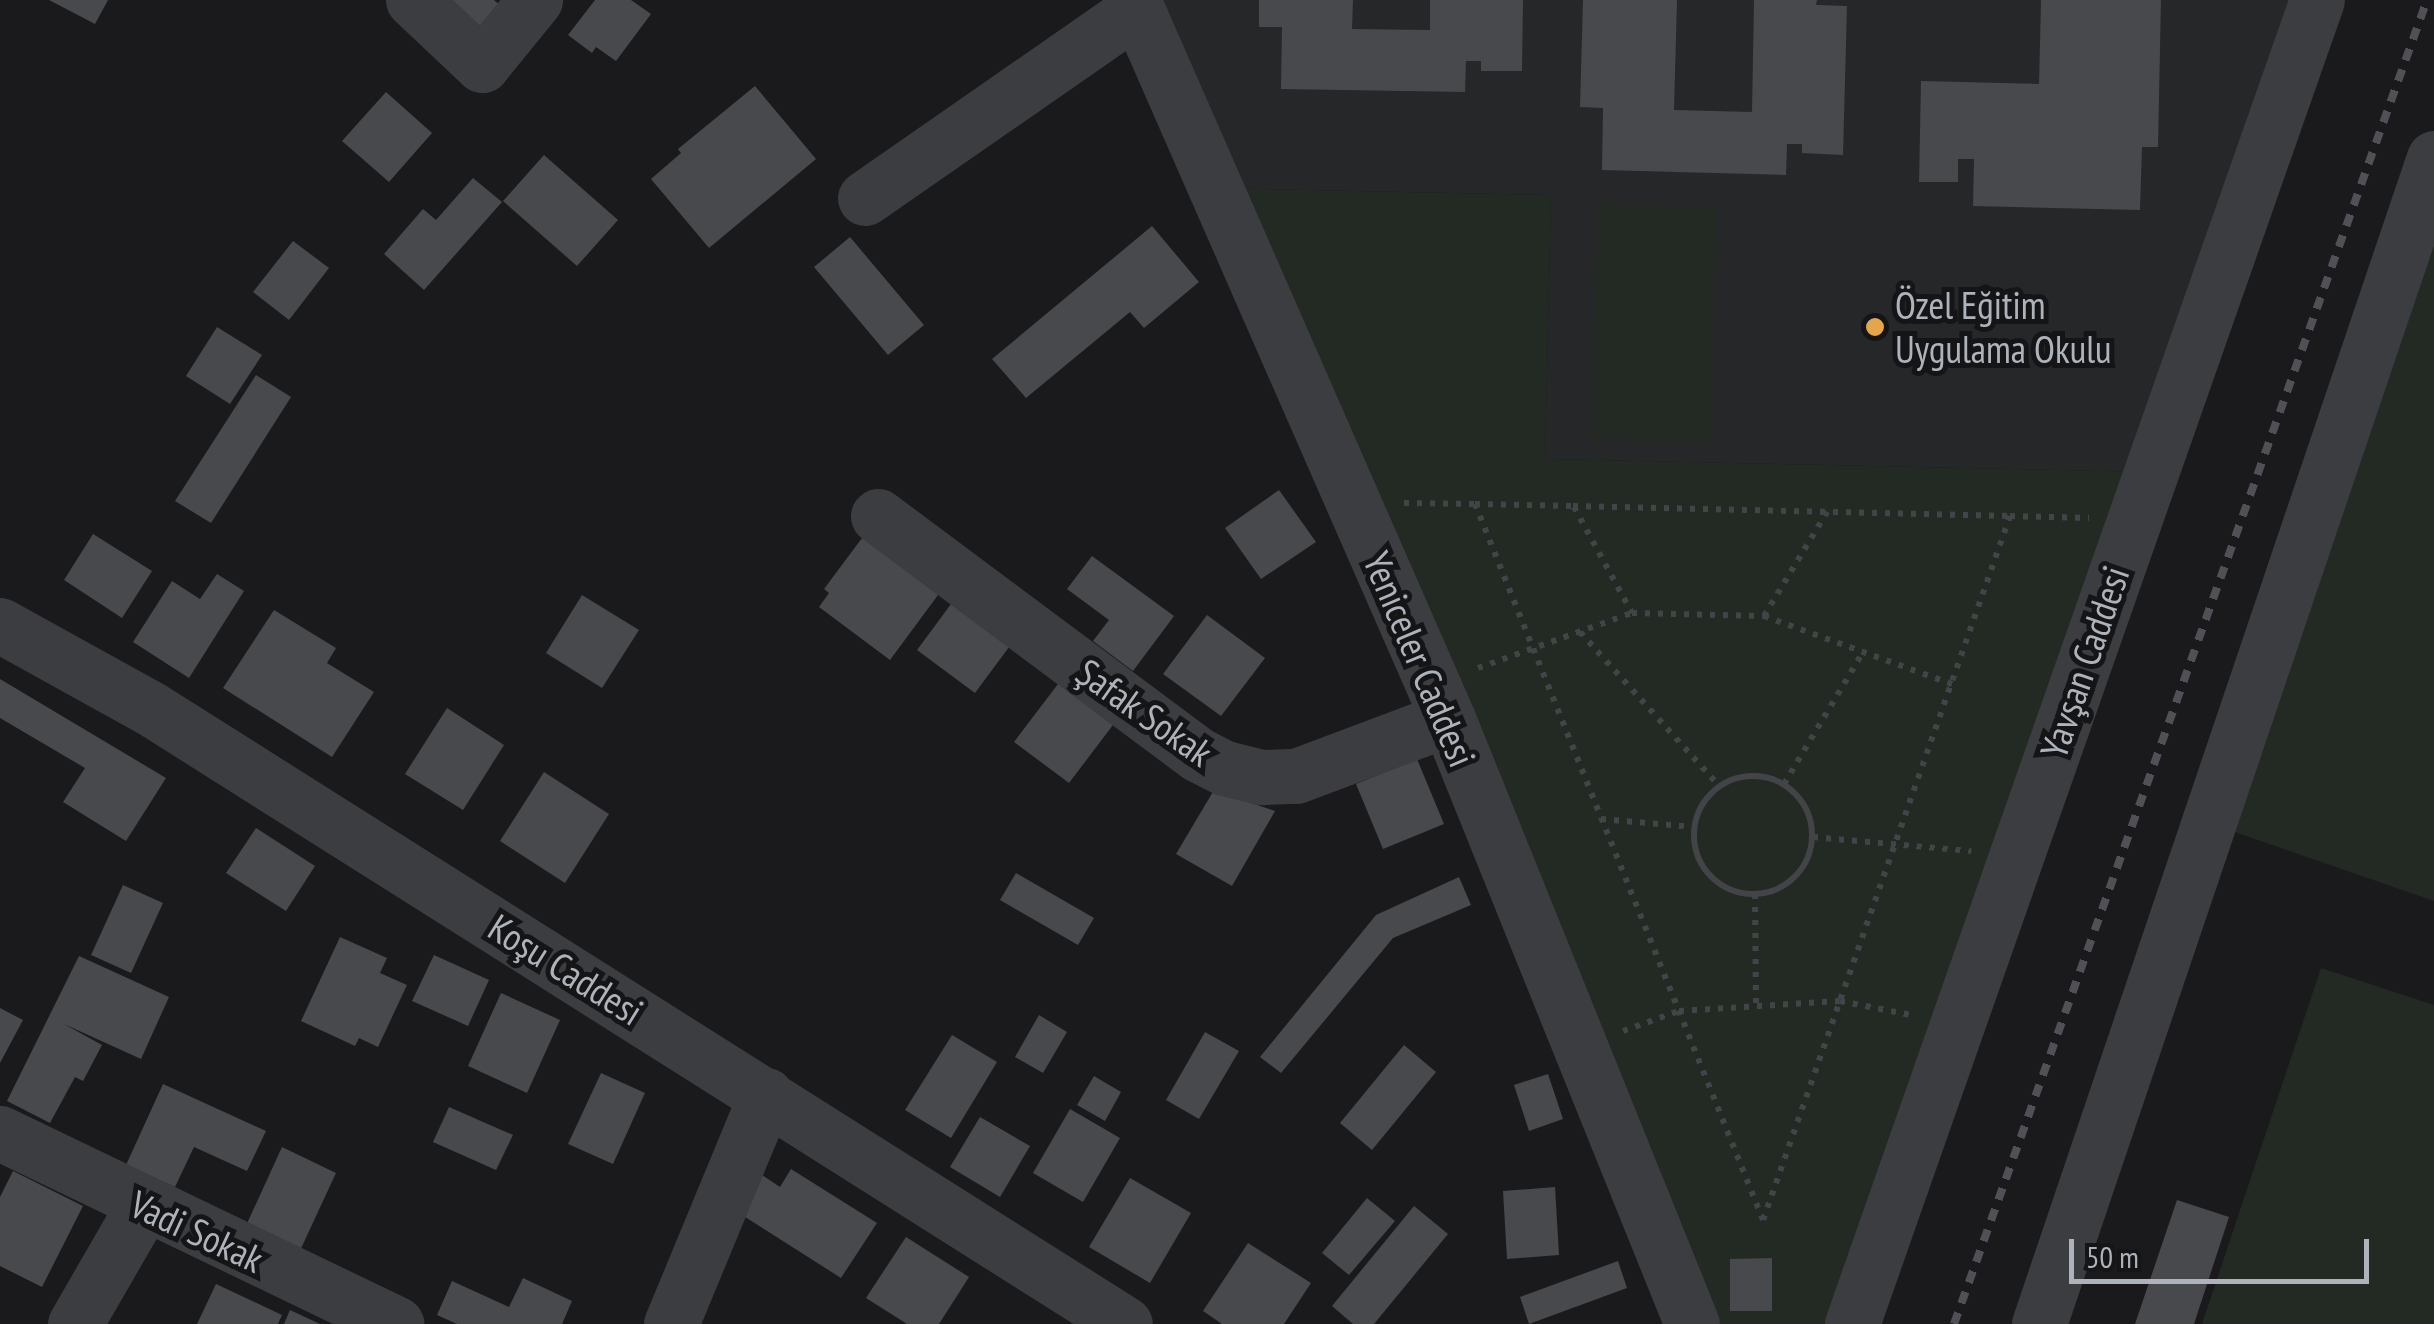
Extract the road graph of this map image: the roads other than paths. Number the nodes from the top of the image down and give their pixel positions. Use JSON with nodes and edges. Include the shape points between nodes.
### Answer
{"nodes":[{"id":1,"x":413,"y":0,"type":"edge"},
{"id":2,"x":536,"y":0,"type":"edge"},
{"id":3,"x":2317,"y":0,"type":"edge"},
{"id":4,"x":1135,"y":4,"type":"edge"},
{"id":5,"x":2434,"y":158,"type":"edge"},
{"id":6,"x":866,"y":198,"type":"dead end"},
{"id":7,"x":878,"y":516,"type":"dead end"},
{"id":8,"x":0,"y":625,"type":"edge"},
{"id":9,"x":1440,"y":702,"type":"junction"},
{"id":10,"x":766,"y":1095,"type":"junction"},
{"id":11,"x":0,"y":1134,"type":"edge"},
{"id":12,"x":143,"y":1206,"type":"junction"},
{"id":13,"x":75,"y":1324,"type":"edge"},
{"id":14,"x":396,"y":1324,"type":"edge"},
{"id":15,"x":671,"y":1324,"type":"edge"},
{"id":16,"x":1126,"y":1324,"type":"edge"},
{"id":17,"x":1692,"y":1324,"type":"edge"},
{"id":18,"x":1852,"y":1324,"type":"edge"},
{"id":19,"x":2039,"y":1324,"type":"edge"}],
"edges":[{"from":1,"to":2,"type":"street","via":[[482,65]]},
{"from":3,"to":18,"type":"street","name":"Yavşan Caddesi"},
{"from":4,"to":6,"type":"street"},
{"from":4,"to":9,"type":"street","name":"Yeniceler Caddesi"},
{"from":5,"to":19,"type":"street"},
{"from":7,"to":9,"type":"street","name":"Şafak Sokak","via":[[1225,768],[1296,776]]},
{"from":8,"to":10,"type":"street","name":"Koşu Caddesi","via":[[150,708]]},
{"from":9,"to":17,"type":"street","name":"Yeniceler Caddesi"},
{"from":10,"to":15,"type":"street"},
{"from":10,"to":16,"type":"street","name":"Koşu Caddesi"},
{"from":11,"to":12,"type":"street","name":"Vadi Sokak"},
{"from":12,"to":13,"type":"street"},
{"from":12,"to":14,"type":"street","name":"Vadi Sokak"}]}
